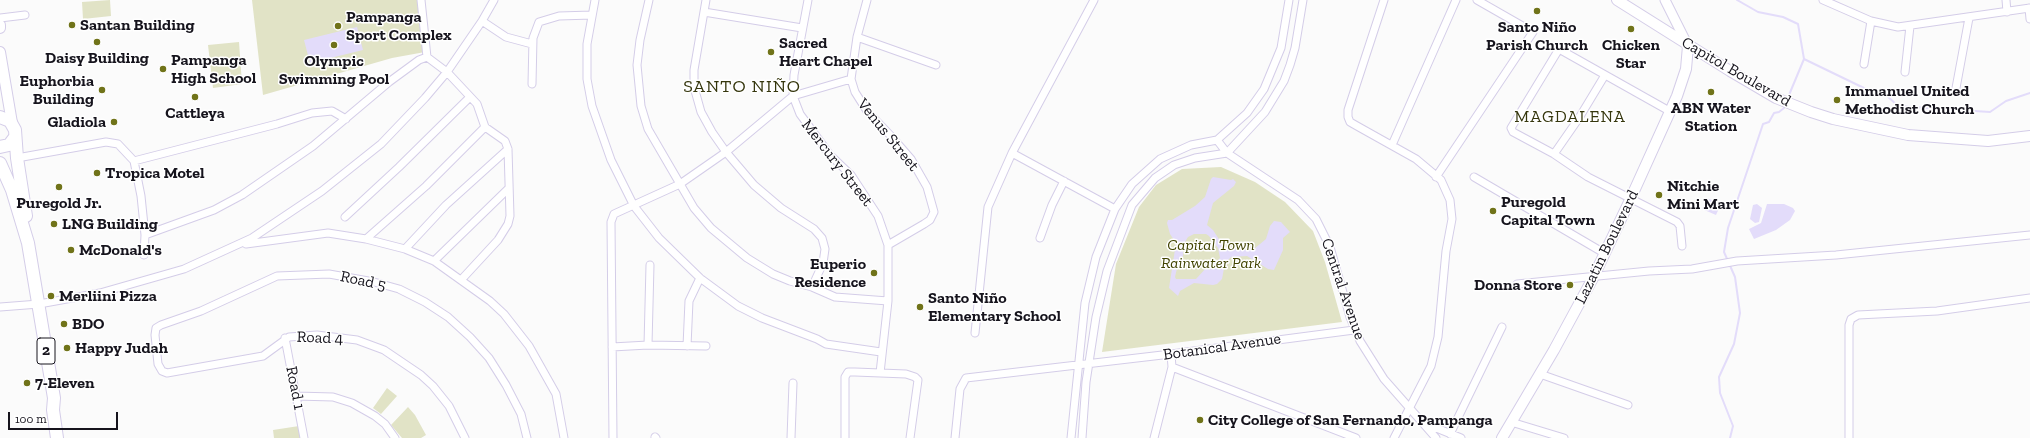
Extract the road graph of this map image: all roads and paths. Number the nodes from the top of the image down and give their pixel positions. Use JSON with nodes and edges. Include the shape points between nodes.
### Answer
{"nodes":[{"id":1,"x":421,"y":0,"type":"edge"},
{"id":2,"x":494,"y":0,"type":"edge"},
{"id":3,"x":595,"y":0,"type":"edge"},
{"id":4,"x":649,"y":0,"type":"edge"},
{"id":5,"x":706,"y":0,"type":"edge"},
{"id":6,"x":808,"y":0,"type":"edge"},
{"id":7,"x":867,"y":0,"type":"edge"},
{"id":8,"x":1094,"y":0,"type":"edge"},
{"id":9,"x":1289,"y":0,"type":"edge"},
{"id":10,"x":1303,"y":0,"type":"edge"},
{"id":11,"x":1384,"y":0,"type":"edge"},
{"id":12,"x":1456,"y":0,"type":"edge"},
{"id":13,"x":1617,"y":0,"type":"edge"},
{"id":14,"x":1664,"y":0,"type":"edge"},
{"id":15,"x":1823,"y":0,"type":"edge"},
{"id":16,"x":2006,"y":0,"type":"edge"},
{"id":17,"x":1480,"y":1,"type":"edge"},
{"id":18,"x":2030,"y":8,"type":"edge"},
{"id":19,"x":704,"y":12,"type":"junction"},
{"id":20,"x":2007,"y":12,"type":"junction"},
{"id":21,"x":25,"y":15,"type":"dead end"},
{"id":22,"x":592,"y":15,"type":"junction"},
{"id":23,"x":0,"y":18,"type":"edge"},
{"id":24,"x":1969,"y":18,"type":"junction"},
{"id":25,"x":2030,"y":19,"type":"edge"},
{"id":26,"x":482,"y":21,"type":"junction"},
{"id":27,"x":1872,"y":21,"type":"junction"},
{"id":28,"x":1910,"y":26,"type":"junction"},
{"id":29,"x":802,"y":28,"type":"junction"},
{"id":30,"x":857,"y":37,"type":"junction"},
{"id":31,"x":532,"y":44,"type":"junction"},
{"id":32,"x":1688,"y":46,"type":"junction"},
{"id":33,"x":0,"y":52,"type":"edge"},
{"id":34,"x":427,"y":57,"type":"junction"},
{"id":35,"x":1864,"y":64,"type":"dead end"},
{"id":36,"x":936,"y":65,"type":"dead end"},
{"id":37,"x":2,"y":71,"type":"junction"},
{"id":38,"x":447,"y":72,"type":"junction"},
{"id":39,"x":1905,"y":72,"type":"dead end"},
{"id":40,"x":1605,"y":75,"type":"junction"},
{"id":41,"x":851,"y":79,"type":"junction"},
{"id":42,"x":532,"y":84,"type":"dead end"},
{"id":43,"x":0,"y":87,"type":"edge"},
{"id":44,"x":1956,"y":88,"type":"dead end"},
{"id":45,"x":793,"y":96,"type":"junction"},
{"id":46,"x":470,"y":97,"type":"junction"},
{"id":47,"x":1671,"y":112,"type":"junction"},
{"id":48,"x":0,"y":117,"type":"edge"},
{"id":49,"x":346,"y":119,"type":"junction"},
{"id":50,"x":12,"y":123,"type":"junction"},
{"id":51,"x":485,"y":127,"type":"junction"},
{"id":52,"x":2030,"y":136,"type":"edge"},
{"id":53,"x":15,"y":138,"type":"junction"},
{"id":54,"x":1216,"y":140,"type":"junction"},
{"id":55,"x":1392,"y":145,"type":"junction"},
{"id":56,"x":0,"y":147,"type":"edge"},
{"id":57,"x":508,"y":149,"type":"junction"},
{"id":58,"x":726,"y":152,"type":"junction"},
{"id":59,"x":1012,"y":153,"type":"junction"},
{"id":60,"x":1227,"y":153,"type":"junction"},
{"id":61,"x":1554,"y":154,"type":"junction"},
{"id":62,"x":17,"y":158,"type":"junction"},
{"id":63,"x":134,"y":161,"type":"junction"},
{"id":64,"x":0,"y":163,"type":"edge"},
{"id":65,"x":1436,"y":176,"type":"junction"},
{"id":66,"x":1474,"y":177,"type":"dead end"},
{"id":67,"x":1064,"y":181,"type":"junction"},
{"id":68,"x":680,"y":184,"type":"junction"},
{"id":69,"x":509,"y":188,"type":"junction"},
{"id":70,"x":1630,"y":200,"type":"junction"},
{"id":71,"x":634,"y":206,"type":"junction"},
{"id":72,"x":1115,"y":209,"type":"junction"},
{"id":73,"x":346,"y":217,"type":"dead end"},
{"id":74,"x":26,"y":232,"type":"junction"},
{"id":75,"x":144,"y":235,"type":"junction"},
{"id":76,"x":2030,"y":235,"type":"edge"},
{"id":77,"x":1040,"y":238,"type":"dead end"},
{"id":78,"x":366,"y":239,"type":"junction"},
{"id":79,"x":242,"y":244,"type":"junction"},
{"id":80,"x":888,"y":245,"type":"junction"},
{"id":81,"x":1682,"y":246,"type":"dead end"},
{"id":82,"x":405,"y":249,"type":"junction"},
{"id":83,"x":1604,"y":253,"type":"junction"},
{"id":84,"x":144,"y":255,"type":"dead end"},
{"id":85,"x":434,"y":261,"type":"junction"},
{"id":86,"x":650,"y":265,"type":"dead end"},
{"id":87,"x":700,"y":278,"type":"junction"},
{"id":88,"x":1593,"y":278,"type":"junction"},
{"id":89,"x":461,"y":280,"type":"junction"},
{"id":90,"x":1517,"y":284,"type":"dead end"},
{"id":91,"x":812,"y":286,"type":"junction"},
{"id":92,"x":2030,"y":298,"type":"edge"},
{"id":93,"x":888,"y":301,"type":"junction"},
{"id":94,"x":39,"y":304,"type":"junction"},
{"id":95,"x":0,"y":307,"type":"edge"},
{"id":96,"x":1502,"y":326,"type":"dead end"},
{"id":97,"x":1354,"y":330,"type":"junction"},
{"id":98,"x":975,"y":333,"type":"dead end"},
{"id":99,"x":285,"y":338,"type":"junction"},
{"id":100,"x":648,"y":345,"type":"junction"},
{"id":101,"x":687,"y":346,"type":"junction"},
{"id":102,"x":706,"y":346,"type":"dead end"},
{"id":103,"x":612,"y":347,"type":"junction"},
{"id":104,"x":156,"y":350,"type":"joint"},
{"id":105,"x":881,"y":352,"type":"junction"},
{"id":106,"x":1171,"y":354,"type":"junction"},
{"id":107,"x":1089,"y":364,"type":"junction"},
{"id":108,"x":1078,"y":365,"type":"junction"},
{"id":109,"x":1172,"y":367,"type":"junction"},
{"id":110,"x":880,"y":373,"type":"junction"},
{"id":111,"x":1540,"y":374,"type":"junction"},
{"id":112,"x":793,"y":383,"type":"dead end"},
{"id":113,"x":296,"y":396,"type":"junction"},
{"id":114,"x":54,"y":398,"type":"junction"},
{"id":115,"x":1628,"y":405,"type":"dead end"},
{"id":116,"x":1409,"y":409,"type":"junction"},
{"id":117,"x":1420,"y":421,"type":"junction"},
{"id":118,"x":1511,"y":422,"type":"junction"},
{"id":119,"x":1450,"y":434,"type":"junction"},
{"id":120,"x":57,"y":438,"type":"edge"},
{"id":121,"x":65,"y":438,"type":"edge"},
{"id":122,"x":304,"y":438,"type":"edge"},
{"id":123,"x":395,"y":438,"type":"edge"},
{"id":124,"x":465,"y":438,"type":"edge"},
{"id":125,"x":527,"y":438,"type":"edge"},
{"id":126,"x":564,"y":438,"type":"edge"},
{"id":127,"x":613,"y":438,"type":"edge"},
{"id":128,"x":791,"y":438,"type":"edge"},
{"id":129,"x":845,"y":438,"type":"edge"},
{"id":130,"x":910,"y":438,"type":"edge"},
{"id":131,"x":955,"y":438,"type":"edge"},
{"id":132,"x":1071,"y":438,"type":"edge"},
{"id":133,"x":1082,"y":438,"type":"edge"},
{"id":134,"x":1154,"y":438,"type":"edge"},
{"id":135,"x":1356,"y":438,"type":"edge"},
{"id":136,"x":1394,"y":438,"type":"edge"},
{"id":137,"x":1436,"y":438,"type":"edge"},
{"id":138,"x":1461,"y":438,"type":"edge"},
{"id":139,"x":1502,"y":438,"type":"edge"},
{"id":140,"x":1564,"y":438,"type":"edge"},
{"id":141,"x":1849,"y":438,"type":"edge"}],
"edges":[{"from":1,"to":34,"type":"street"},
{"from":2,"to":26,"type":"street"},
{"from":3,"to":22,"type":"street"},
{"from":4,"to":68,"type":"street","via":[[640,40],[638,88],[648,129]]},
{"from":5,"to":19,"type":"street"},
{"from":6,"to":29,"type":"street","name":"Mercury Street"},
{"from":7,"to":30,"type":"street","name":"Venus Street"},
{"from":8,"to":59,"type":"street"},
{"from":9,"to":54,"type":"street","via":[[1281,48],[1264,89],[1247,113]]},
{"from":10,"to":60,"type":"street","via":[[1295,48],[1284,81],[1265,112]]},
{"from":11,"to":55,"type":"street","via":[[1348,110],[1350,122]]},
{"from":12,"to":55,"type":"street"},
{"from":13,"to":32,"type":"main road","name":"Capitol Boulevard"},
{"from":14,"to":32,"type":"street"},
{"from":15,"to":27,"type":"street"},
{"from":16,"to":20,"type":"street"},
{"from":17,"to":65,"type":"street","via":[[1533,32]]},
{"from":18,"to":20,"type":"street"},
{"from":18,"to":25,"type":"street"},
{"from":19,"to":29,"type":"street"},
{"from":19,"to":58,"type":"street","via":[[694,70],[694,87],[701,112]]},
{"from":20,"to":24,"type":"street"},
{"from":21,"to":23,"type":"street"},
{"from":22,"to":31,"type":"street","via":[[559,16],[539,22]]},
{"from":22,"to":71,"type":"street","via":[[586,64],[592,106],[611,160]]},
{"from":24,"to":28,"type":"street"},
{"from":24,"to":44,"type":"street"},
{"from":26,"to":31,"type":"street","via":[[506,37]]},
{"from":26,"to":38,"type":"street"},
{"from":27,"to":28,"type":"street","via":[[1888,26]]},
{"from":27,"to":35,"type":"street"},
{"from":28,"to":39,"type":"street"},
{"from":29,"to":45,"type":"street","name":"Mercury Street"},
{"from":30,"to":36,"type":"street"},
{"from":30,"to":41,"type":"street","name":"Venus Street"},
{"from":31,"to":42,"type":"street"},
{"from":32,"to":47,"type":"main road","name":"Lazatin Boulevard","via":[[1686,69]]},
{"from":32,"to":52,"type":"main road","name":"Capitol Boulevard","via":[[1776,98],[1833,119],[1900,133],[1941,138],[1988,141]]},
{"from":33,"to":37,"type":"main road"},
{"from":34,"to":38,"type":"street"},
{"from":34,"to":49,"type":"street","via":[[388,82]]},
{"from":37,"to":43,"type":"main road"},
{"from":37,"to":50,"type":"main road"},
{"from":38,"to":46,"type":"street"},
{"from":38,"to":79,"type":"street","via":[[372,152],[290,214]]},
{"from":40,"to":47,"type":"street"},
{"from":40,"to":61,"type":"street"},
{"from":40,"to":61,"type":"street","via":[[1559,49],[1511,128],[1513,132]]},
{"from":41,"to":45,"type":"street"},
{"from":41,"to":80,"type":"street","name":"Venus Street","via":[[859,102],[911,160],[927,187],[934,212],[930,220]]},
{"from":45,"to":58,"type":"street"},
{"from":45,"to":80,"type":"street","name":"Mercury Street","via":[[800,114],[830,155],[851,175],[870,203],[878,216]]},
{"from":46,"to":51,"type":"street","via":[[477,104]]},
{"from":46,"to":73,"type":"street"},
{"from":47,"to":70,"type":"main road","name":"Lazatin Boulevard"},
{"from":48,"to":50,"type":"highway"},
{"from":49,"to":63,"type":"street","via":[[332,111],[312,113]]},
{"from":49,"to":75,"type":"street","via":[[313,146],[242,195],[214,210]]},
{"from":50,"to":53,"type":"highway","number":"2","via":[[16,130]]},
{"from":51,"to":57,"type":"street","via":[[505,141]]},
{"from":51,"to":78,"type":"street","via":[[436,176]]},
{"from":53,"to":56,"type":"highway","via":[[8,145]]},
{"from":53,"to":62,"type":"highway","number":"2"},
{"from":54,"to":60,"type":"street","name":"Central Avenue"},
{"from":54,"to":72,"type":"street","via":[[1191,145],[1160,159],[1132,184]]},
{"from":55,"to":65,"type":"street","via":[[1416,159]]},
{"from":57,"to":69,"type":"street"},
{"from":57,"to":82,"type":"street","via":[[446,205]]},
{"from":58,"to":68,"type":"street"},
{"from":58,"to":91,"type":"street","via":[[754,185],[814,229],[822,238],[825,249],[823,264]]},
{"from":59,"to":67,"type":"street"},
{"from":59,"to":98,"type":"street","via":[[988,207]]},
{"from":60,"to":97,"type":"street","name":"Central Avenue","via":[[1290,194],[1316,219],[1330,247]]},
{"from":60,"to":107,"type":"street","via":[[1195,158],[1174,165],[1155,178],[1132,205],[1107,271],[1096,317]]},
{"from":61,"to":70,"type":"street","via":[[1588,177]]},
{"from":62,"to":63,"type":"street","via":[[106,142],[118,144]]},
{"from":62,"to":74,"type":"highway","number":"2"},
{"from":63,"to":75,"type":"street","via":[[141,196]]},
{"from":64,"to":74,"type":"highway","number":"2"},
{"from":65,"to":116,"type":"street","via":[[1441,180],[1450,200],[1452,219],[1446,251],[1438,337],[1431,366]]},
{"from":66,"to":83,"type":"street"},
{"from":67,"to":72,"type":"street"},
{"from":67,"to":77,"type":"street"},
{"from":68,"to":71,"type":"street"},
{"from":68,"to":91,"type":"street","via":[[694,208],[711,228],[747,258],[790,282]]},
{"from":69,"to":85,"type":"street"},
{"from":69,"to":89,"type":"street","via":[[508,224],[498,240]]},
{"from":70,"to":81,"type":"street","via":[[1678,222]]},
{"from":70,"to":83,"type":"main road","name":"Lazatin Boulevard"},
{"from":71,"to":87,"type":"street","via":[[666,246]]},
{"from":71,"to":103,"type":"street","via":[[614,214],[611,222]]},
{"from":72,"to":108,"type":"street","via":[[1096,257],[1085,303]]},
{"from":74,"to":94,"type":"highway","number":"2"},
{"from":75,"to":84,"type":"street"},
{"from":76,"to":88,"type":"street","via":[[1836,255],[1737,261],[1692,269]]},
{"from":78,"to":79,"type":"street","via":[[328,233]]},
{"from":78,"to":82,"type":"street"},
{"from":79,"to":94,"type":"street","via":[[184,269],[100,293]]},
{"from":80,"to":93,"type":"street","name":"Mercury Street"},
{"from":82,"to":85,"type":"street"},
{"from":83,"to":88,"type":"main road","name":"Lazatin Boulevard"},
{"from":85,"to":89,"type":"street"},
{"from":86,"to":100,"type":"street"},
{"from":87,"to":101,"type":"street","via":[[689,301]]},
{"from":87,"to":105,"type":"street","via":[[738,306],[774,324],[826,344]]},
{"from":88,"to":90,"type":"street"},
{"from":88,"to":111,"type":"main road","name":"Lazatin Boulevard"},
{"from":89,"to":126,"type":"street","via":[[494,305],[529,346],[556,394]]},
{"from":91,"to":93,"type":"street","via":[[834,297]]},
{"from":92,"to":141,"type":"street","via":[[1937,311],[1858,315],[1851,319]]},
{"from":93,"to":105,"type":"street","name":"Mercury Street"},
{"from":94,"to":95,"type":"street"},
{"from":94,"to":114,"type":"highway","number":"2"},
{"from":96,"to":119,"type":"street"},
{"from":97,"to":106,"type":"street","name":"Botanical Avenue"},
{"from":97,"to":116,"type":"street","name":"Central Avenue","via":[[1377,368]]},
{"from":99,"to":104,"type":"street","name":"Road 4","via":[[263,356],[167,373],[158,367]]},
{"from":99,"to":113,"type":"street","name":"Road 1"},
{"from":99,"to":124,"type":"street","name":"Road 4","via":[[304,335],[334,336],[357,340],[384,350],[433,386],[449,406]]},
{"from":100,"to":101,"type":"street"},
{"from":100,"to":103,"type":"street"},
{"from":101,"to":102,"type":"street"},
{"from":103,"to":127,"type":"street"},
{"from":104,"to":125,"type":"street","name":"Road 5","via":[[155,331],[161,325],[277,276],[311,273],[361,278],[412,294],[437,309],[470,337],[489,358],[506,385],[521,414]]},
{"from":105,"to":110,"type":"street","name":"Mercury Street"},
{"from":106,"to":107,"type":"street","name":"Botanical Avenue"},
{"from":106,"to":109,"type":"street"},
{"from":107,"to":108,"type":"street","name":"Botanical Avenue"},
{"from":107,"to":133,"type":"street"},
{"from":108,"to":131,"type":"street","name":"Botanical Avenue","via":[[966,378],[960,389]]},
{"from":108,"to":132,"type":"street"},
{"from":109,"to":134,"type":"street"},
{"from":109,"to":135,"type":"street"},
{"from":110,"to":129,"type":"street","via":[[848,372],[845,377]]},
{"from":110,"to":130,"type":"street","via":[[906,374],[918,380]]},
{"from":111,"to":115,"type":"street"},
{"from":111,"to":118,"type":"main road","name":"Lazatin Boulevard"},
{"from":112,"to":128,"type":"street"},
{"from":113,"to":122,"type":"street","name":"Road 1"},
{"from":113,"to":123,"type":"street","via":[[333,397],[352,403],[385,424]]},
{"from":114,"to":120,"type":"highway","number":"2"},
{"from":114,"to":121,"type":"highway","number":"2","via":[[61,408]]},
{"from":116,"to":117,"type":"street","name":"Central Avenue"},
{"from":116,"to":136,"type":"street"},
{"from":117,"to":119,"type":"street","name":"Central Avenue"},
{"from":117,"to":137,"type":"street","name":"Central Avenue"},
{"from":118,"to":139,"type":"main road","name":"Lazatin Boulevard"},
{"from":118,"to":140,"type":"street"},
{"from":119,"to":138,"type":"street","name":"Central Avenue"}]}
